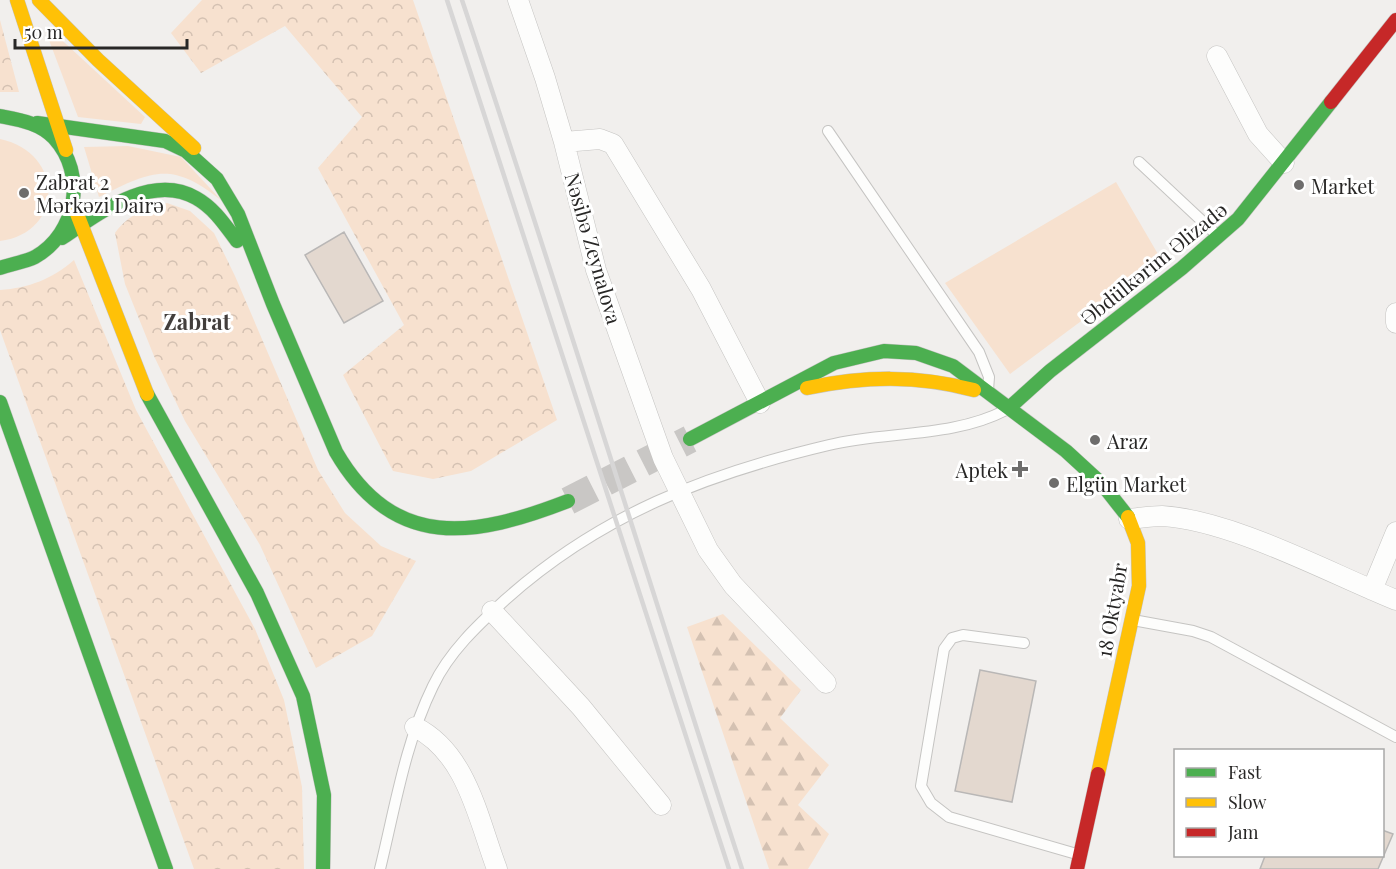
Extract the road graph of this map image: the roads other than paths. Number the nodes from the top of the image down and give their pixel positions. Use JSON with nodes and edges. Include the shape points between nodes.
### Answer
{"nodes":[{"id":1,"x":16,"y":0,"type":"edge"},
{"id":2,"x":39,"y":0,"type":"edge"},
{"id":3,"x":518,"y":0,"type":"edge"},
{"id":4,"x":1392,"y":35,"type":"edge"},
{"id":5,"x":1217,"y":56,"type":"dead end"},
{"id":6,"x":0,"y":116,"type":"edge"},
{"id":7,"x":29,"y":121,"type":"junction"},
{"id":8,"x":59,"y":126,"type":"junction"},
{"id":9,"x":828,"y":131,"type":"dead end"},
{"id":10,"x":564,"y":142,"type":"junction"},
{"id":11,"x":1139,"y":162,"type":"dead end"},
{"id":12,"x":1284,"y":163,"type":"junction"},
{"id":13,"x":207,"y":164,"type":"junction"},
{"id":14,"x":71,"y":165,"type":"junction"},
{"id":15,"x":74,"y":206,"type":"junction"},
{"id":16,"x":82,"y":225,"type":"junction"},
{"id":17,"x":1220,"y":237,"type":"junction"},
{"id":18,"x":55,"y":243,"type":"junction"},
{"id":19,"x":0,"y":268,"type":"edge"},
{"id":20,"x":267,"y":289,"type":"junction"},
{"id":21,"x":1396,"y":313,"type":"edge"},
{"id":22,"x":1396,"y":322,"type":"edge"},
{"id":23,"x":987,"y":394,"type":"junction"},
{"id":24,"x":0,"y":402,"type":"edge"},
{"id":25,"x":760,"y":402,"type":"junction"},
{"id":26,"x":1009,"y":408,"type":"junction"},
{"id":27,"x":690,"y":439,"type":"tunnel mouth"},
{"id":28,"x":680,"y":491,"type":"junction"},
{"id":29,"x":568,"y":501,"type":"tunnel mouth"},
{"id":30,"x":1130,"y":519,"type":"junction"},
{"id":31,"x":1396,"y":532,"type":"edge"},
{"id":32,"x":1372,"y":590,"type":"junction"},
{"id":33,"x":1396,"y":600,"type":"edge"},
{"id":34,"x":492,"y":611,"type":"junction"},
{"id":35,"x":1132,"y":620,"type":"junction"},
{"id":36,"x":1024,"y":643,"type":"dead end"},
{"id":37,"x":826,"y":683,"type":"dead end"},
{"id":38,"x":416,"y":727,"type":"junction"},
{"id":39,"x":1396,"y":737,"type":"edge"},
{"id":40,"x":660,"y":805,"type":"dead end"},
{"id":41,"x":1079,"y":862,"type":"edge"},
{"id":42,"x":166,"y":869,"type":"edge"},
{"id":43,"x":323,"y":869,"type":"edge"},
{"id":44,"x":380,"y":869,"type":"edge"},
{"id":45,"x":497,"y":869,"type":"edge"}],
"edges":[{"from":1,"to":8,"type":"street"},
{"from":2,"to":13,"type":"street"},
{"from":3,"to":10,"type":"street","name":"Nəsibə Zeynalova"},
{"from":4,"to":12,"type":"street","name":"Əbdülkərim Əlizadə"},
{"from":5,"to":12,"type":"street","via":[[1258,134]]},
{"from":6,"to":7,"type":"street"},
{"from":7,"to":8,"type":"street"},
{"from":7,"to":14,"type":"street","via":[[47,132]]},
{"from":8,"to":13,"type":"street","via":[[165,141]]},
{"from":8,"to":14,"type":"street"},
{"from":9,"to":23,"type":"lane","via":[[979,352],[989,377]]},
{"from":10,"to":25,"type":"street","via":[[600,139],[613,144],[701,290]]},
{"from":10,"to":28,"type":"street","name":"Nəsibə Zeynalova","via":[[596,270],[663,458]]},
{"from":11,"to":17,"type":"lane"},
{"from":12,"to":17,"type":"street","name":"Əbdülkərim Əlizadə"},
{"from":13,"to":20,"type":"street","via":[[245,228]]},
{"from":14,"to":15,"type":"street"},
{"from":15,"to":16,"type":"street"},
{"from":15,"to":18,"type":"street"},
{"from":16,"to":18,"type":"street"},
{"from":16,"to":20,"type":"street","via":[[135,195],[162,188],[177,189],[212,210]]},
{"from":16,"to":43,"type":"street","via":[[154,407],[257,592],[303,696],[324,795]]},
{"from":17,"to":26,"type":"street","name":"Əbdülkərim Əlizadə"},
{"from":18,"to":19,"type":"street","via":[[20,265]]},
{"from":20,"to":29,"type":"street","via":[[331,442],[348,472],[393,515],[450,531],[486,529]]},
{"from":21,"to":22,"type":"street"},
{"from":23,"to":25,"type":"street","via":[[926,378],[876,376],[841,380]]},
{"from":23,"to":25,"type":"street","via":[[963,371],[931,356],[884,351],[839,360]]},
{"from":23,"to":26,"type":"street","name":"18 Oktyabr"},
{"from":24,"to":42,"type":"street"},
{"from":25,"to":27,"type":"street"},
{"from":26,"to":28,"type":"lane","via":[[986,420],[948,428],[878,435],[808,450]]},
{"from":26,"to":30,"type":"street","name":"18 Oktyabr","via":[[1076,461]]},
{"from":28,"to":34,"type":"lane","via":[[576,543]]},
{"from":28,"to":37,"type":"street","name":"Nəsibə Zeynalova","via":[[708,549],[733,585]]},
{"from":30,"to":32,"type":"street","via":[[1161,516],[1224,529]]},
{"from":30,"to":35,"type":"street","name":"18 Oktyabr","via":[[1140,556]]},
{"from":31,"to":32,"type":"street"},
{"from":32,"to":33,"type":"street"},
{"from":34,"to":38,"type":"lane","via":[[458,648],[434,685]]},
{"from":34,"to":40,"type":"street","via":[[581,707]]},
{"from":35,"to":39,"type":"lane","via":[[1211,637]]},
{"from":35,"to":41,"type":"street","name":"18 Oktyabr"},
{"from":36,"to":41,"type":"lane","via":[[963,635],[952,638],[944,649],[921,786],[931,803],[949,817]]},
{"from":38,"to":44,"type":"lane"},
{"from":38,"to":45,"type":"street","via":[[434,736],[458,768]]}]}
